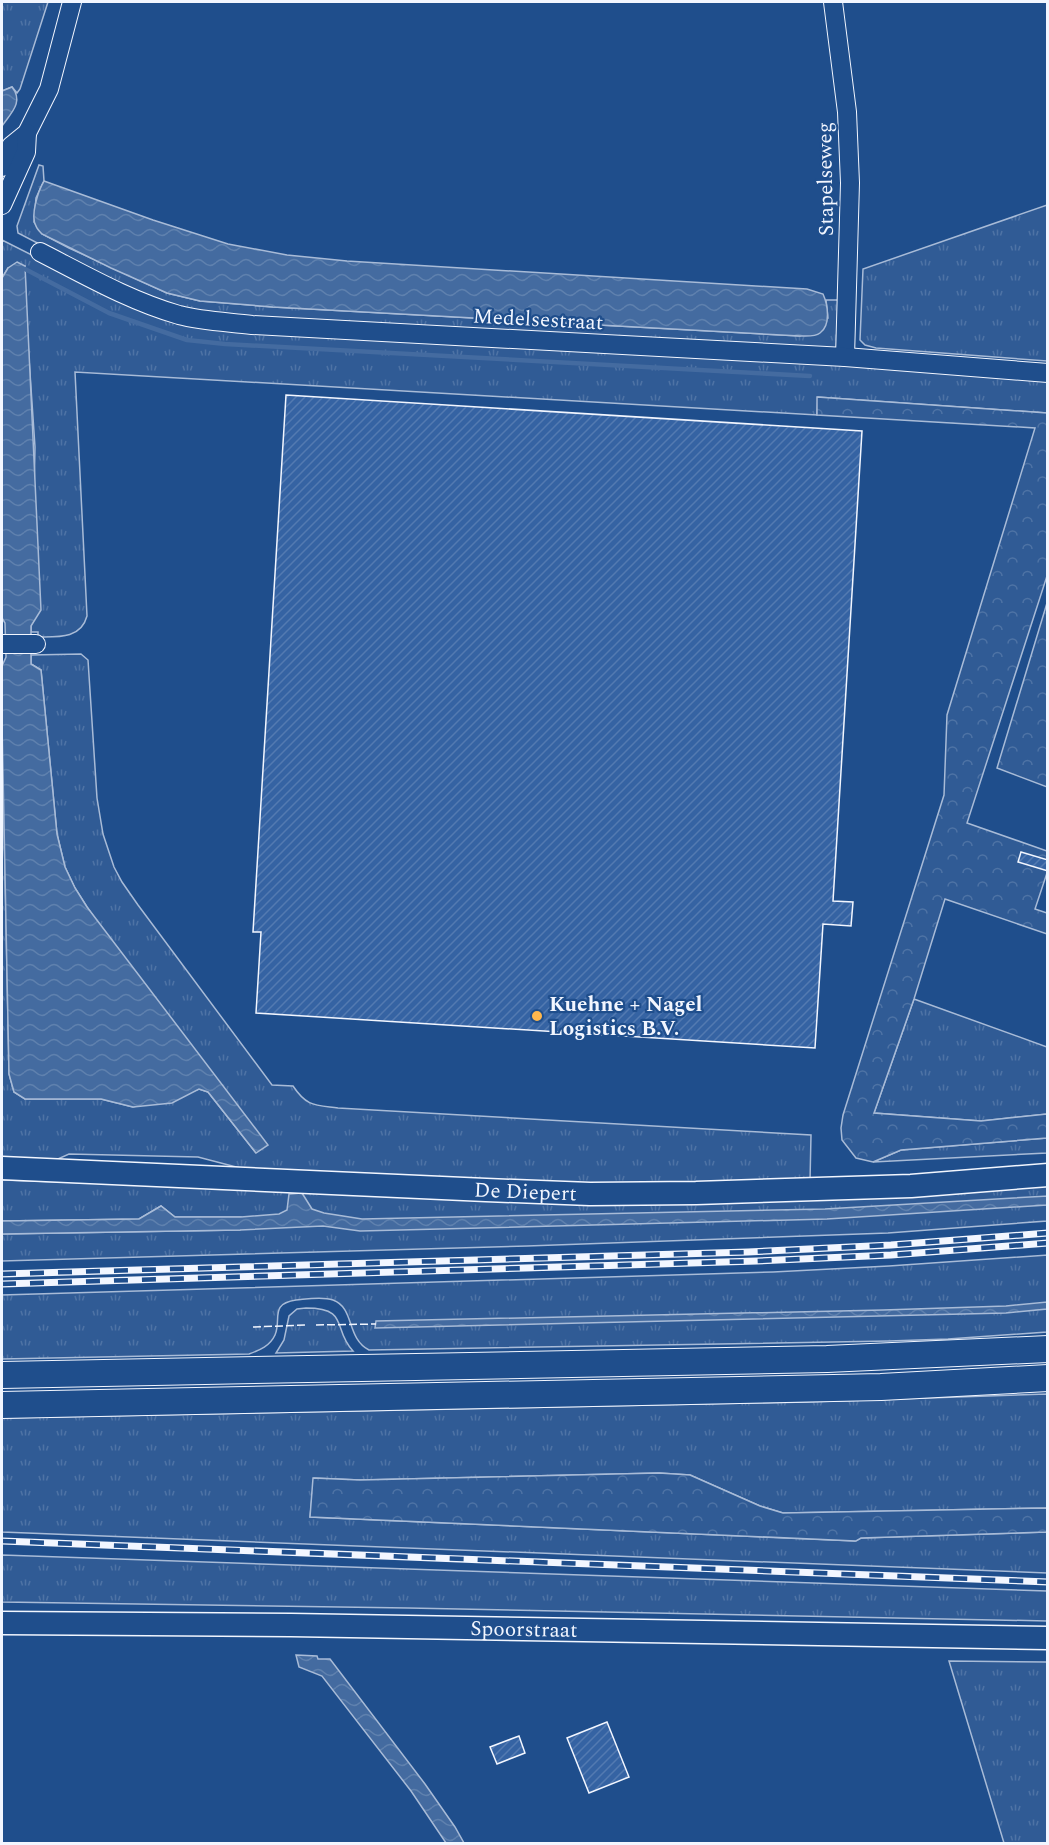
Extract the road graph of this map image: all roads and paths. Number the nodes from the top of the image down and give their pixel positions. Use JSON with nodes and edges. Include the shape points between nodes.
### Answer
{"nodes":[{"id":1,"x":72,"y":2,"type":"edge"},
{"id":2,"x":833,"y":2,"type":"edge"},
{"id":3,"x":27,"y":133,"type":"junction"},
{"id":4,"x":2,"y":167,"type":"edge"},
{"id":5,"x":2,"y":205,"type":"edge"},
{"id":6,"x":40,"y":252,"type":"dead end"},
{"id":7,"x":845,"y":357,"type":"junction"},
{"id":8,"x":1047,"y":373,"type":"edge"},
{"id":9,"x":2,"y":644,"type":"edge"},
{"id":10,"x":36,"y":644,"type":"dead end"},
{"id":11,"x":2,"y":1168,"type":"edge"},
{"id":12,"x":1047,"y":1174,"type":"edge"},
{"id":13,"x":1047,"y":1349,"type":"edge"},
{"id":14,"x":2,"y":1375,"type":"edge"},
{"id":15,"x":1047,"y":1378,"type":"edge"},
{"id":16,"x":2,"y":1405,"type":"edge"},
{"id":17,"x":2,"y":1623,"type":"edge"},
{"id":18,"x":1047,"y":1638,"type":"edge"}],
"edges":[{"from":1,"to":3,"type":"street","via":[[49,89]]},
{"from":2,"to":7,"type":"street","name":"Stapelseweg","via":[[847,112],[850,183]]},
{"from":3,"to":4,"type":"street","via":[[11,147]]},
{"from":3,"to":5,"type":"street","via":[[26,152]]},
{"from":6,"to":7,"type":"street","name":"Medelsestraat","via":[[159,309],[252,326]]},
{"from":7,"to":8,"type":"street","name":"Medelsestraat"},
{"from":9,"to":10,"type":"street"},
{"from":11,"to":12,"type":"main road","name":"De Diepert","via":[[590,1194],[911,1186]]},
{"from":13,"to":14,"type":"highway","via":[[827,1359]]},
{"from":15,"to":16,"type":"highway","via":[[825,1388]]},
{"from":17,"to":18,"type":"main road","name":"Spoorstraat","via":[[291,1624]]}]}
